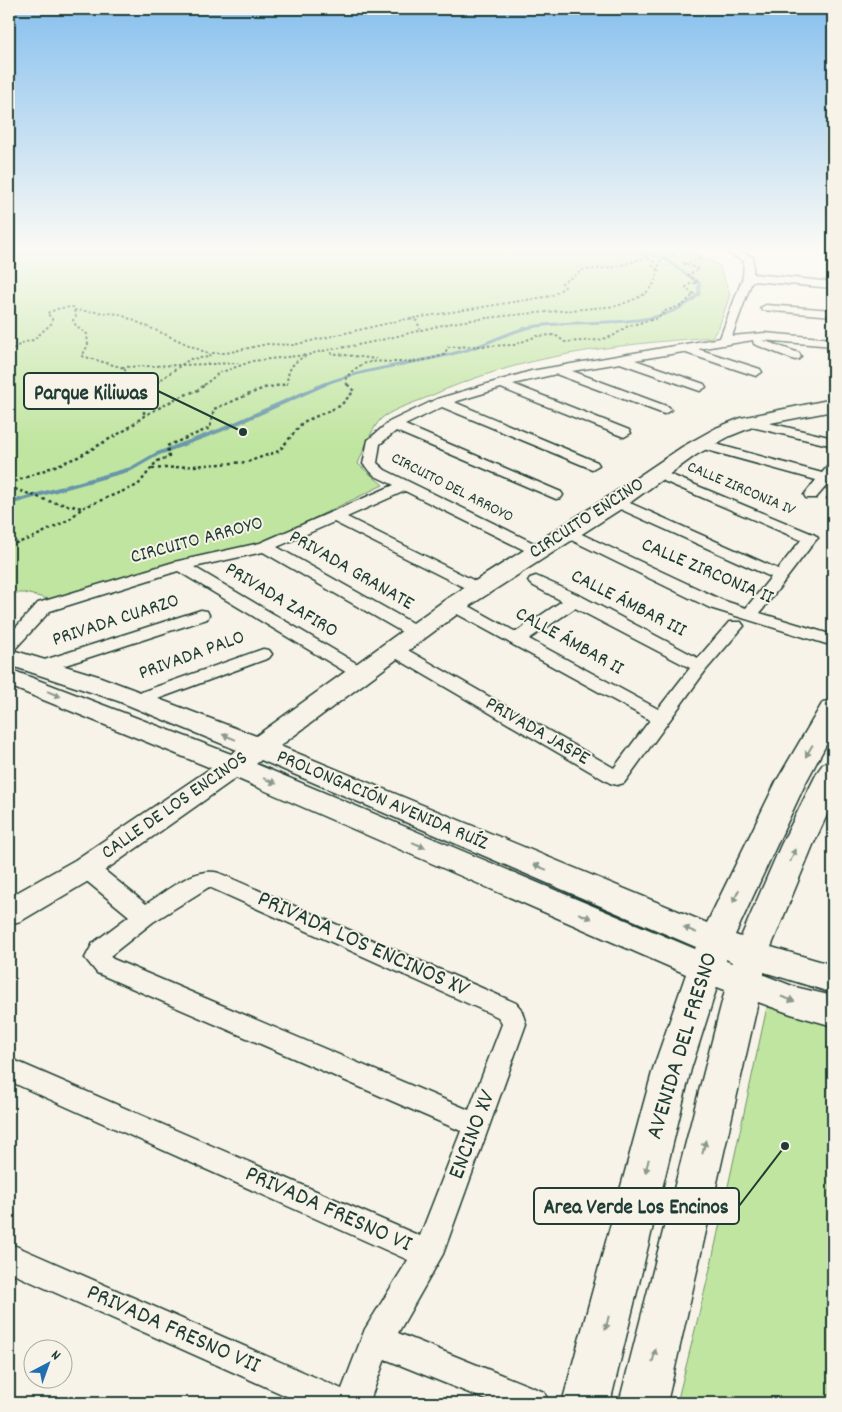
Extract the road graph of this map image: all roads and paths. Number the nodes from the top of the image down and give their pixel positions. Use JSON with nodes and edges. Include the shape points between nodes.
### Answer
{"nodes":[{"id":1,"x":47,"y":313,"type":"edge"},
{"id":2,"x":74,"y":313,"type":"edge"},
{"id":3,"x":107,"y":313,"type":"edge"},
{"id":4,"x":445,"y":313,"type":"edge"},
{"id":5,"x":549,"y":313,"type":"edge"},
{"id":6,"x":662,"y":313,"type":"edge"},
{"id":7,"x":735,"y":313,"type":"edge"},
{"id":8,"x":407,"y":319,"type":"junction"},
{"id":9,"x":420,"y":329,"type":"junction"},
{"id":10,"x":745,"y":337,"type":"junction"},
{"id":11,"x":725,"y":340,"type":"junction"},
{"id":12,"x":833,"y":343,"type":"edge"},
{"id":13,"x":683,"y":348,"type":"junction"},
{"id":14,"x":9,"y":352,"type":"edge"},
{"id":15,"x":327,"y":352,"type":"junction"},
{"id":16,"x":308,"y":356,"type":"junction"},
{"id":17,"x":795,"y":356,"type":"dead end"},
{"id":18,"x":209,"y":357,"type":"junction"},
{"id":19,"x":619,"y":359,"type":"junction"},
{"id":20,"x":379,"y":360,"type":"junction"},
{"id":21,"x":253,"y":361,"type":"junction"},
{"id":22,"x":183,"y":366,"type":"junction"},
{"id":23,"x":122,"y":367,"type":"junction"},
{"id":24,"x":558,"y":371,"type":"junction"},
{"id":25,"x":756,"y":372,"type":"dead end"},
{"id":26,"x":501,"y":384,"type":"junction"},
{"id":27,"x":700,"y":387,"type":"dead end"},
{"id":28,"x":137,"y":396,"type":"junction"},
{"id":29,"x":442,"y":402,"type":"junction"},
{"id":30,"x":833,"y":405,"type":"edge"},
{"id":31,"x":664,"y":410,"type":"dead end"},
{"id":32,"x":144,"y":416,"type":"junction"},
{"id":33,"x":748,"y":422,"type":"junction"},
{"id":34,"x":394,"y":425,"type":"junction"},
{"id":35,"x":624,"y":433,"type":"dead end"},
{"id":36,"x":833,"y":442,"type":"edge"},
{"id":37,"x":701,"y":444,"type":"junction"},
{"id":38,"x":592,"y":465,"type":"dead end"},
{"id":39,"x":152,"y":469,"type":"junction"},
{"id":40,"x":657,"y":473,"type":"junction"},
{"id":41,"x":829,"y":474,"type":"edge"},
{"id":42,"x":9,"y":485,"type":"edge"},
{"id":43,"x":404,"y":486,"type":"junction"},
{"id":44,"x":811,"y":494,"type":"dead end"},
{"id":45,"x":556,"y":495,"type":"dead end"},
{"id":46,"x":616,"y":502,"type":"junction"},
{"id":47,"x":82,"y":508,"type":"junction"},
{"id":48,"x":336,"y":517,"type":"junction"},
{"id":49,"x":568,"y":533,"type":"junction"},
{"id":50,"x":9,"y":545,"type":"edge"},
{"id":51,"x":265,"y":547,"type":"junction"},
{"id":52,"x":538,"y":551,"type":"junction"},
{"id":53,"x":180,"y":565,"type":"junction"},
{"id":54,"x":781,"y":576,"type":"junction"},
{"id":55,"x":536,"y":581,"type":"dead end"},
{"id":56,"x":479,"y":589,"type":"junction"},
{"id":57,"x":575,"y":600,"type":"junction"},
{"id":58,"x":454,"y":605,"type":"junction"},
{"id":59,"x":201,"y":615,"type":"dead end"},
{"id":60,"x":742,"y":621,"type":"junction"},
{"id":61,"x":415,"y":632,"type":"junction"},
{"id":62,"x":516,"y":640,"type":"junction"},
{"id":63,"x":833,"y":642,"type":"edge"},
{"id":64,"x":9,"y":645,"type":"edge"},
{"id":65,"x":393,"y":649,"type":"junction"},
{"id":66,"x":264,"y":654,"type":"dead end"},
{"id":67,"x":9,"y":657,"type":"edge"},
{"id":68,"x":44,"y":666,"type":"junction"},
{"id":69,"x":700,"y":666,"type":"junction"},
{"id":70,"x":360,"y":673,"type":"junction"},
{"id":71,"x":9,"y":677,"type":"edge"},
{"id":72,"x":137,"y":700,"type":"junction"},
{"id":73,"x":833,"y":708,"type":"edge"},
{"id":74,"x":662,"y":719,"type":"junction"},
{"id":75,"x":258,"y":748,"type":"junction"},
{"id":76,"x":234,"y":766,"type":"junction"},
{"id":77,"x":833,"y":771,"type":"edge"},
{"id":78,"x":86,"y":868,"type":"junction"},
{"id":79,"x":9,"y":912,"type":"edge"},
{"id":80,"x":145,"y":916,"type":"junction"},
{"id":81,"x":711,"y":955,"type":"junction"},
{"id":82,"x":747,"y":969,"type":"junction"},
{"id":83,"x":833,"y":979,"type":"edge"},
{"id":84,"x":833,"y":1011,"type":"edge"},
{"id":85,"x":512,"y":1016,"type":"joint"},
{"id":86,"x":9,"y":1070,"type":"edge"},
{"id":87,"x":476,"y":1125,"type":"junction"},
{"id":88,"x":428,"y":1254,"type":"junction"},
{"id":89,"x":9,"y":1256,"type":"edge"},
{"id":90,"x":376,"y":1340,"type":"junction"},
{"id":91,"x":338,"y":1403,"type":"edge"},
{"id":92,"x":353,"y":1403,"type":"edge"},
{"id":93,"x":533,"y":1403,"type":"edge"},
{"id":94,"x":586,"y":1403,"type":"edge"},
{"id":95,"x":643,"y":1403,"type":"edge"}],
"edges":[{"from":1,"to":14,"type":"path","via":[[52,323],[34,340]]},
{"from":2,"to":23,"type":"path","via":[[74,324],[87,334],[88,345],[82,356]]},
{"from":3,"to":18,"type":"path","via":[[119,314],[207,353]]},
{"from":4,"to":8,"type":"path"},
{"from":5,"to":9,"type":"path"},
{"from":6,"to":20,"type":"path","via":[[655,319],[628,326],[599,340],[565,342],[554,335],[537,336],[514,345],[448,347],[444,355],[434,359]]},
{"from":7,"to":11,"type":"street"},
{"from":8,"to":9,"type":"path","via":[[417,321]]},
{"from":8,"to":18,"type":"path","via":[[293,345],[267,344],[211,353]]},
{"from":9,"to":15,"type":"path"},
{"from":10,"to":11,"type":"street","name":"CIRCUITO DEL ARROYO"},
{"from":10,"to":12,"type":"street","name":"CIRCUITO DEL ARROYO"},
{"from":10,"to":17,"type":"street"},
{"from":11,"to":13,"type":"street","name":"CIRCUITO DEL ARROYO"},
{"from":13,"to":19,"type":"street","name":"CIRCUITO DEL ARROYO"},
{"from":13,"to":25,"type":"street"},
{"from":15,"to":16,"type":"path"},
{"from":15,"to":20,"type":"path"},
{"from":16,"to":21,"type":"path","via":[[291,355]]},
{"from":16,"to":39,"type":"path","via":[[291,368],[286,385],[264,388],[214,409],[210,428],[168,446],[170,457],[157,461]]},
{"from":18,"to":22,"type":"path","via":[[190,359]]},
{"from":19,"to":24,"type":"street","name":"CIRCUITO DEL ARROYO"},
{"from":19,"to":27,"type":"street"},
{"from":20,"to":39,"type":"path","via":[[361,364],[351,371],[346,378],[354,391],[349,398],[340,406],[303,422],[279,451],[247,462]]},
{"from":21,"to":22,"type":"path"},
{"from":21,"to":32,"type":"path","via":[[219,373],[198,390]]},
{"from":22,"to":23,"type":"path"},
{"from":22,"to":28,"type":"path"},
{"from":23,"to":28,"type":"path"},
{"from":24,"to":26,"type":"street","name":"CIRCUITO DEL ARROYO"},
{"from":24,"to":31,"type":"street"},
{"from":26,"to":29,"type":"street","name":"CIRCUITO DEL ARROYO"},
{"from":26,"to":35,"type":"street"},
{"from":28,"to":32,"type":"path","via":[[146,408]]},
{"from":29,"to":34,"type":"street","name":"CIRCUITO DEL ARROYO"},
{"from":29,"to":38,"type":"street"},
{"from":30,"to":33,"type":"street","name":"CIRCUITO ENCINO"},
{"from":32,"to":42,"type":"path","via":[[78,457]]},
{"from":33,"to":36,"type":"street"},
{"from":33,"to":37,"type":"street","name":"CIRCUITO ENCINO"},
{"from":34,"to":43,"type":"street","name":"CIRCUITO DEL ARROYO","via":[[373,443],[370,464]]},
{"from":34,"to":45,"type":"street"},
{"from":37,"to":40,"type":"street","name":"CIRCUITO ENCINO"},
{"from":37,"to":41,"type":"street"},
{"from":39,"to":47,"type":"path","via":[[138,485]]},
{"from":40,"to":46,"type":"street","name":"CIRCUITO ENCINO"},
{"from":40,"to":54,"type":"street","name":"CALLE ZIRCONIA IV","via":[[810,538]]},
{"from":41,"to":44,"type":"street"},
{"from":42,"to":47,"type":"path","via":[[52,502]]},
{"from":43,"to":48,"type":"street","name":"CIRCUITO ARROYO"},
{"from":43,"to":52,"type":"street","name":"CIRCUITO DEL ARROYO"},
{"from":46,"to":49,"type":"street","name":"CIRCUITO ENCINO"},
{"from":46,"to":54,"type":"street"},
{"from":47,"to":50,"type":"path","via":[[70,519],[30,539]]},
{"from":48,"to":51,"type":"street","name":"CIRCUITO ARROYO"},
{"from":48,"to":56,"type":"street"},
{"from":49,"to":52,"type":"street","name":"CIRCUITO ENCINO"},
{"from":49,"to":60,"type":"street","name":"CALLE ZIRCONIA II","via":[[716,604]]},
{"from":51,"to":53,"type":"street","name":"CIRCUITO ARROYO"},
{"from":51,"to":61,"type":"street","name":"PRIVADA GRANATE"},
{"from":52,"to":56,"type":"street","name":"CIRCUITO ENCINO"},
{"from":53,"to":64,"type":"street","name":"CIRCUITO ARROYO","via":[[44,607]]},
{"from":53,"to":70,"type":"street","name":"PRIVADA ZAFIRO"},
{"from":54,"to":60,"type":"street"},
{"from":55,"to":57,"type":"street","name":"CALLE ÁMBAR III"},
{"from":56,"to":58,"type":"street","name":"CIRCUITO ENCINO"},
{"from":57,"to":62,"type":"street"},
{"from":57,"to":69,"type":"street","name":"CALLE ÁMBAR III"},
{"from":58,"to":61,"type":"street","name":"CIRCUITO ENCINO"},
{"from":58,"to":62,"type":"street","name":"CALLE ÁMBAR II"},
{"from":59,"to":68,"type":"street","name":"PRIVADA CUARZO"},
{"from":60,"to":63,"type":"street","name":"CALLE ZIRCONIA II"},
{"from":60,"to":69,"type":"street"},
{"from":61,"to":65,"type":"street","name":"CIRCUITO ENCINO"},
{"from":62,"to":74,"type":"street","name":"CALLE ÁMBAR II"},
{"from":65,"to":70,"type":"street","name":"CIRCUITO ENCINO"},
{"from":65,"to":74,"type":"street","name":"PRIVADA JASPE","via":[[616,778]]},
{"from":66,"to":72,"type":"street","name":"PRIVADA PALO"},
{"from":67,"to":68,"type":"street","name":"PROLONGACIÓN AVENIDA RUÍZ"},
{"from":68,"to":72,"type":"street","name":"PROLONGACIÓN AVENIDA RUÍZ"},
{"from":69,"to":74,"type":"street"},
{"from":70,"to":75,"type":"street","name":"CALLE DE LOS ENCINOS"},
{"from":71,"to":76,"type":"street","name":"PROLONGACIÓN AVENIDA RUÍZ","one_way":true},
{"from":75,"to":72,"type":"street","name":"PROLONGACIÓN AVENIDA RUÍZ","one_way":true},
{"from":73,"to":81,"type":"street","name":"AVENIDA DEL FRESNO","one_way":true,"via":[[791,782]]},
{"from":75,"to":76,"type":"street","name":"CALLE DE LOS ENCINOS"},
{"from":81,"to":75,"type":"street","name":"PROLONGACIÓN AVENIDA RUÍZ","one_way":true},
{"from":76,"to":78,"type":"street","name":"CALLE DE LOS ENCINOS"},
{"from":76,"to":81,"type":"street","name":"PROLONGACIÓN AVENIDA RUÍZ","one_way":true},
{"from":82,"to":77,"type":"street","name":"AVENIDA DEL FRESNO","one_way":true,"via":[[797,845]]},
{"from":78,"to":79,"type":"street","name":"CALLE DE LOS ENCINOS"},
{"from":78,"to":80,"type":"street"},
{"from":80,"to":85,"type":"street","name":"PRIVADA LOS ENCINOS XV","via":[[210,879],[507,1010]]},
{"from":80,"to":87,"type":"street","via":[[101,949],[97,958],[105,966]]},
{"from":81,"to":82,"type":"street","name":"PROLONGACIÓN AVENIDA RUÍZ"},
{"from":81,"to":94,"type":"street","name":"AVENIDA DEL FRESNO","one_way":true,"via":[[672,1069]]},
{"from":82,"to":83,"type":"street"},
{"from":82,"to":84,"type":"street","one_way":true,"via":[[791,1000]]},
{"from":95,"to":82,"type":"street","name":"AVENIDA DEL FRESNO","one_way":true},
{"from":85,"to":87,"type":"street","name":"ENCINO XV","via":[[514,1024]]},
{"from":86,"to":88,"type":"street","name":"PRIVADA FRESNO VI"},
{"from":87,"to":88,"type":"street","name":"ENCINO XV"},
{"from":88,"to":90,"type":"street","name":"PRIVADA FRESNO VI"},
{"from":89,"to":91,"type":"street","name":"PRIVADA FRESNO VII"},
{"from":90,"to":92,"type":"street","name":"PRIVADA FRESNO VI"},
{"from":90,"to":93,"type":"street"}]}
